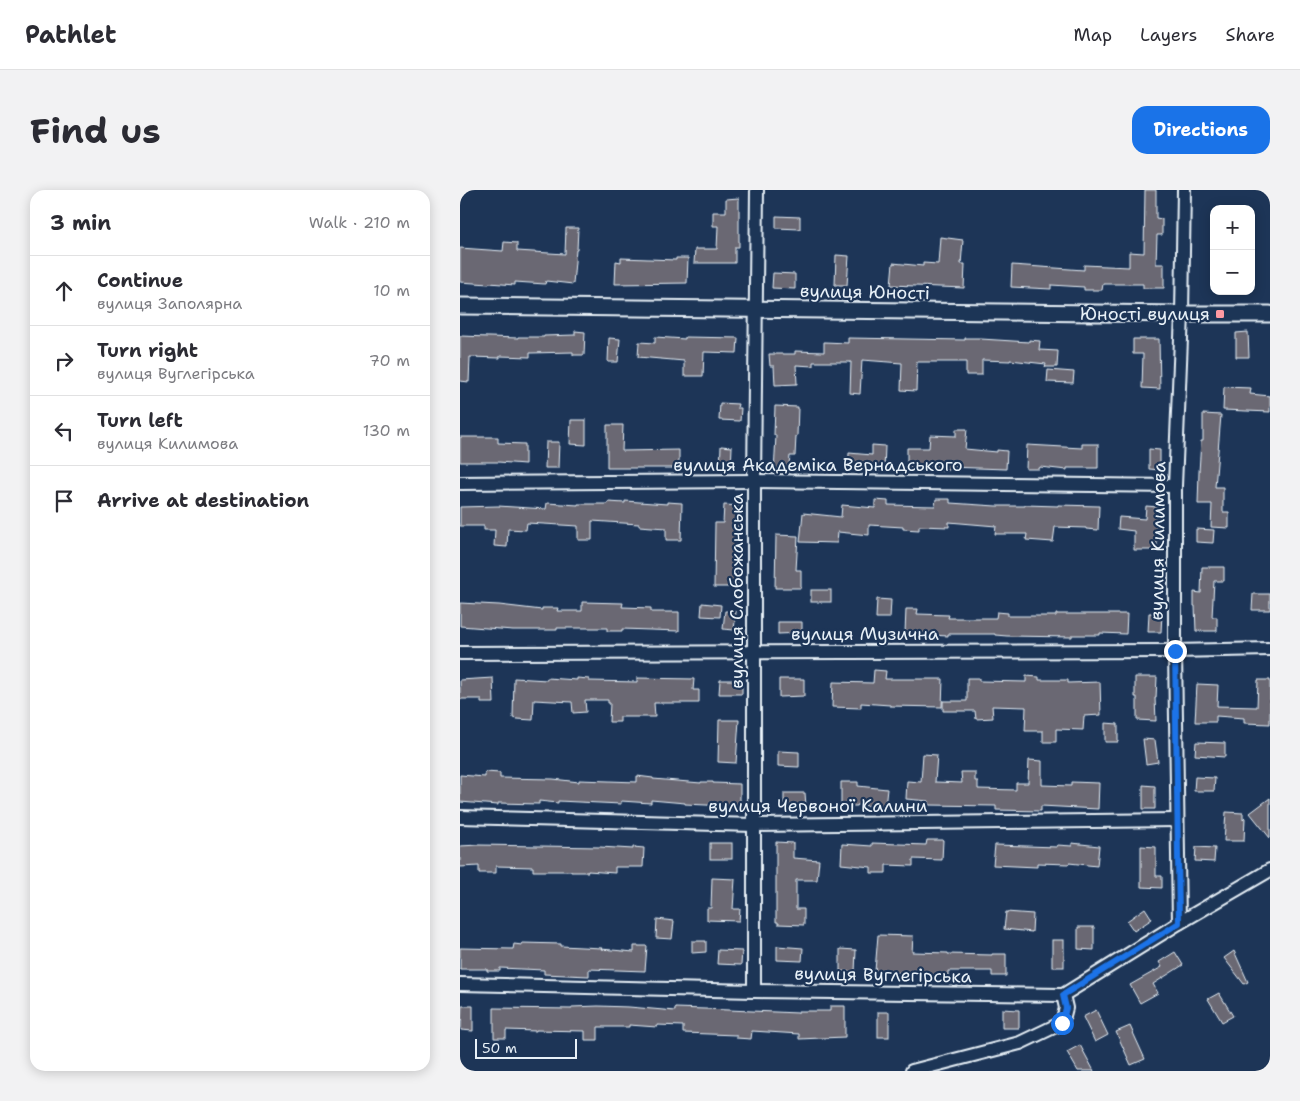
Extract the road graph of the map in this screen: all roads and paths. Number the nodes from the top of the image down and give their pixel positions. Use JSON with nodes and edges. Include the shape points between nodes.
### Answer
{"nodes":[{"id":1,"x":757,"y":190,"type":"edge"},
{"id":2,"x":1184,"y":190,"type":"edge"},
{"id":3,"x":460,"y":306,"type":"edge"},
{"id":4,"x":755,"y":309,"type":"junction"},
{"id":5,"x":1182,"y":314,"type":"junction"},
{"id":6,"x":1270,"y":314,"type":"edge"},
{"id":7,"x":754,"y":481,"type":"junction"},
{"id":8,"x":460,"y":483,"type":"edge"},
{"id":9,"x":1175,"y":486,"type":"junction"},
{"id":10,"x":1270,"y":649,"type":"edge"},
{"id":11,"x":755,"y":651,"type":"junction"},
{"id":12,"x":1175,"y":651,"type":"junction"},
{"id":13,"x":460,"y":653,"type":"edge"},
{"id":14,"x":460,"y":816,"type":"edge"},
{"id":15,"x":1177,"y":820,"type":"junction"},
{"id":16,"x":754,"y":826,"type":"junction"},
{"id":17,"x":1270,"y":870,"type":"edge"},
{"id":18,"x":1179,"y":923,"type":"junction"},
{"id":19,"x":460,"y":984,"type":"edge"},
{"id":20,"x":754,"y":991,"type":"junction"},
{"id":21,"x":1063,"y":995,"type":"junction"},
{"id":22,"x":912,"y":1071,"type":"edge"}],
"edges":[{"from":1,"to":4,"type":"street","name":"вулиця Слобожанська"},
{"from":2,"to":5,"type":"street","name":"вулиця Килимова"},
{"from":3,"to":4,"type":"street","name":"вулиця Юності"},
{"from":4,"to":5,"type":"street","name":"вулиця Юності"},
{"from":4,"to":7,"type":"street","name":"вулиця Слобожанська"},
{"from":5,"to":6,"type":"street","name":"вулиця Юності"},
{"from":5,"to":9,"type":"street","name":"вулиця Килимова"},
{"from":7,"to":8,"type":"street","name":"вулиця Академіка Вернадського"},
{"from":7,"to":9,"type":"street","name":"вулиця Академіка Вернадського"},
{"from":7,"to":11,"type":"street","name":"вулиця Слобожанська"},
{"from":9,"to":12,"type":"street","name":"вулиця Килимова"},
{"from":10,"to":12,"type":"street","name":"вулиця Музична"},
{"from":11,"to":12,"type":"street","name":"вулиця Музична"},
{"from":11,"to":13,"type":"street","name":"вулиця Музична"},
{"from":11,"to":16,"type":"street","name":"вулиця Слобожанська"},
{"from":12,"to":15,"type":"street","name":"вулиця Килимова"},
{"from":14,"to":16,"type":"street","name":"вулиця Червоної Калини"},
{"from":15,"to":16,"type":"street","name":"вулиця Червоної Калини"},
{"from":15,"to":18,"type":"street","name":"вулиця Килимова"},
{"from":16,"to":20,"type":"street","name":"вулиця Слобожанська"},
{"from":17,"to":18,"type":"street"},
{"from":18,"to":21,"type":"street"},
{"from":19,"to":20,"type":"street","name":"вулиця Вуглегірська"},
{"from":20,"to":21,"type":"street","name":"вулиця Вуглегірська"},
{"from":21,"to":22,"type":"street","via":[[1066,1008],[1062,1023],[1020,1044]]}]}
